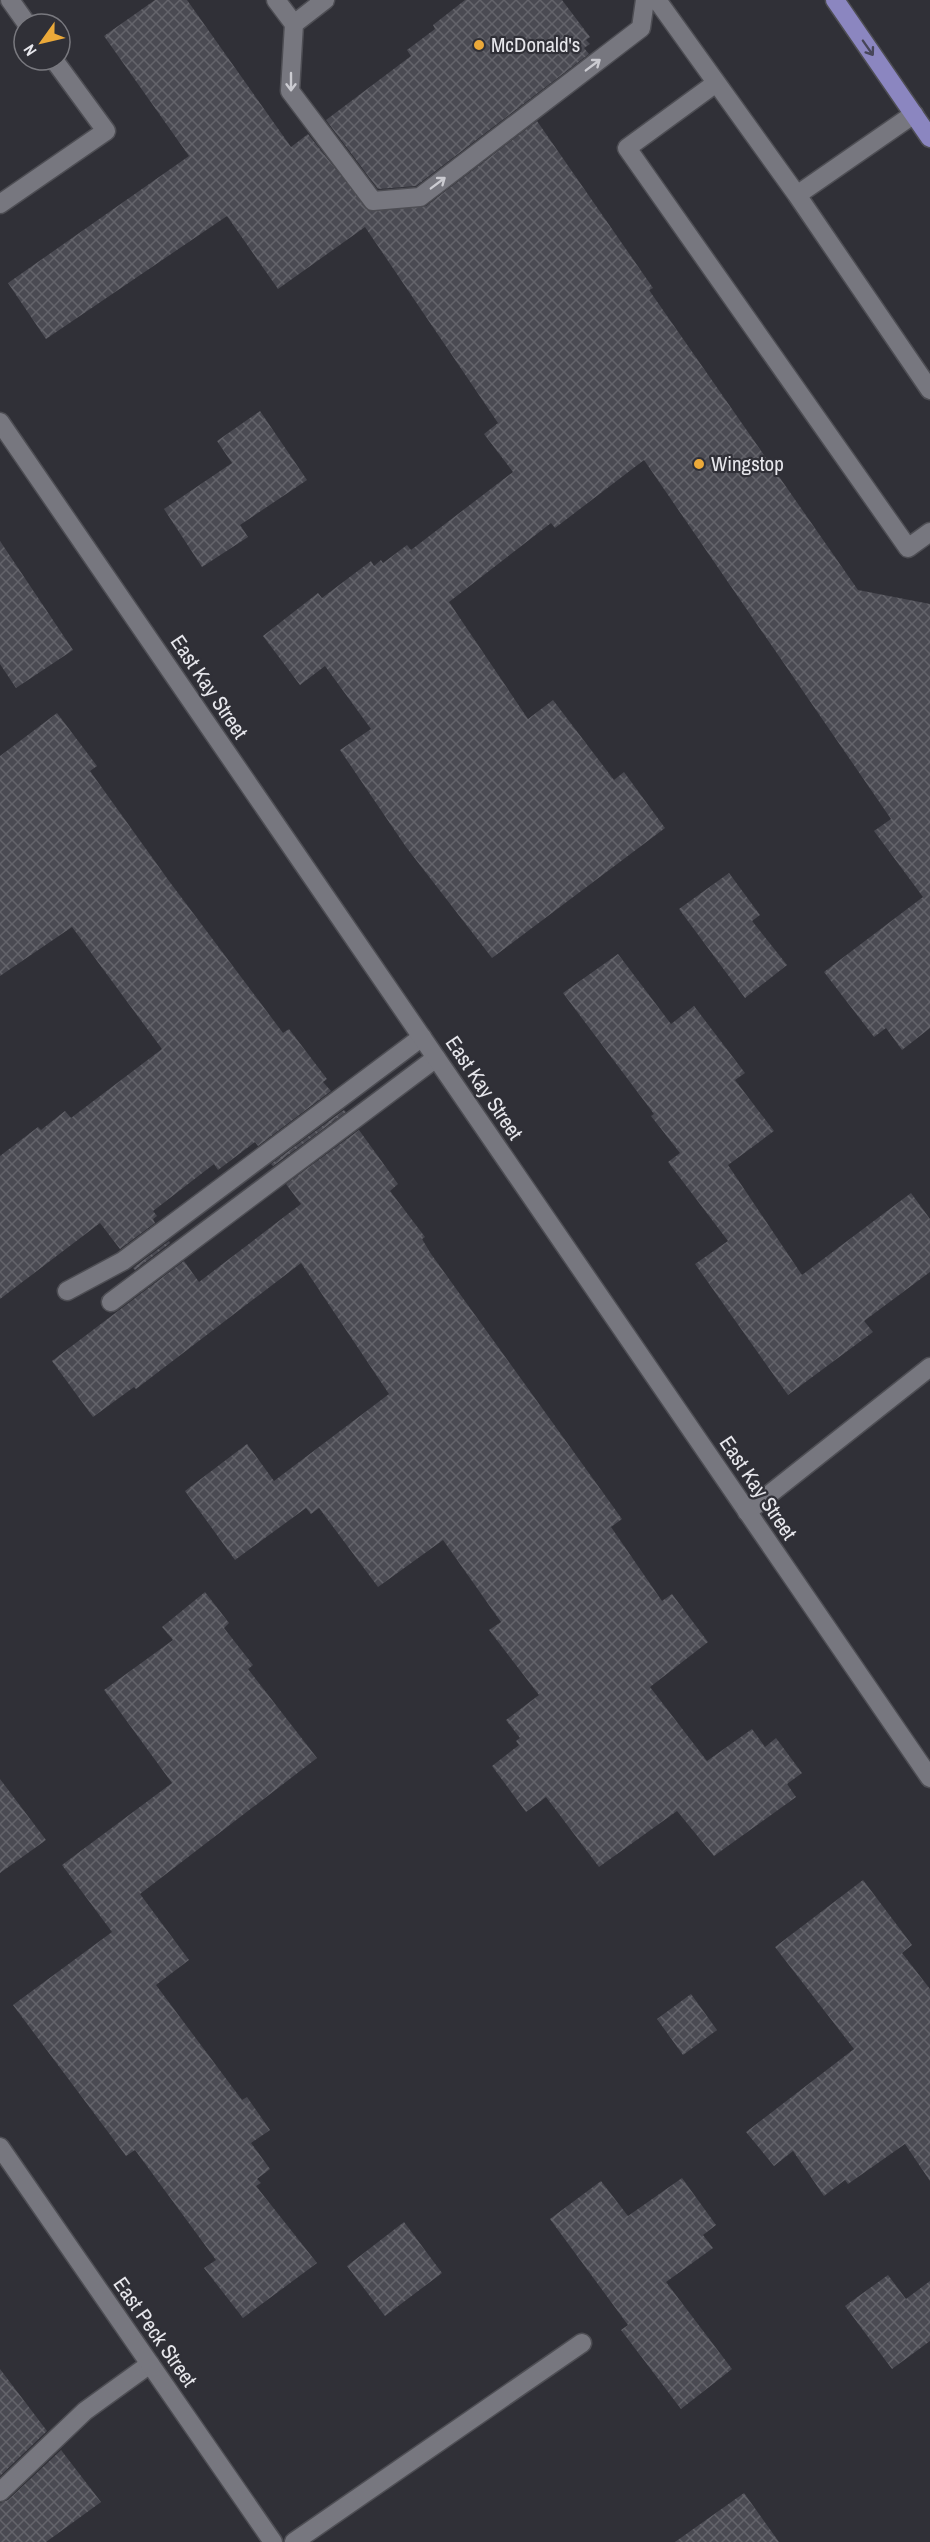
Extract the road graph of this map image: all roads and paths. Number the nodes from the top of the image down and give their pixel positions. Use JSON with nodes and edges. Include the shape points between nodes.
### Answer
{"nodes":[{"id":1,"x":276,"y":0,"type":"edge"},
{"id":2,"x":325,"y":0,"type":"edge"},
{"id":3,"x":645,"y":0,"type":"edge"},
{"id":4,"x":657,"y":0,"type":"edge"},
{"id":5,"x":835,"y":0,"type":"edge"},
{"id":6,"x":294,"y":24,"type":"junction"},
{"id":7,"x":63,"y":72,"type":"edge"},
{"id":8,"x":716,"y":83,"type":"junction"},
{"id":9,"x":914,"y":114,"type":"junction"},
{"id":10,"x":930,"y":138,"type":"edge"},
{"id":11,"x":797,"y":195,"type":"junction"},
{"id":12,"x":0,"y":204,"type":"edge"},
{"id":13,"x":930,"y":390,"type":"edge"},
{"id":14,"x":0,"y":422,"type":"edge"},
{"id":15,"x":930,"y":532,"type":"edge"},
{"id":16,"x":422,"y":1037,"type":"junction"},
{"id":17,"x":436,"y":1058,"type":"junction"},
{"id":18,"x":67,"y":1291,"type":"dead end"},
{"id":19,"x":111,"y":1302,"type":"dead end"},
{"id":20,"x":930,"y":1367,"type":"edge"},
{"id":21,"x":747,"y":1512,"type":"junction"},
{"id":22,"x":930,"y":1778,"type":"edge"},
{"id":23,"x":0,"y":2147,"type":"edge"},
{"id":24,"x":582,"y":2343,"type":"dead end"},
{"id":25,"x":150,"y":2364,"type":"junction"},
{"id":26,"x":0,"y":2492,"type":"edge"},
{"id":27,"x":273,"y":2542,"type":"edge"},
{"id":28,"x":294,"y":2542,"type":"edge"}],
"edges":[{"from":1,"to":6,"type":"street"},
{"from":2,"to":6,"type":"street"},
{"from":6,"to":3,"type":"street","one_way":true,"via":[[290,91],[373,201],[420,197],[641,28]]},
{"from":4,"to":8,"type":"street"},
{"from":5,"to":9,"type":"main road","one_way":true},
{"from":7,"to":12,"type":"street","via":[[106,131]]},
{"from":8,"to":11,"type":"street"},
{"from":8,"to":15,"type":"street","via":[[627,148],[908,548]]},
{"from":9,"to":10,"type":"main road"},
{"from":9,"to":11,"type":"street"},
{"from":11,"to":13,"type":"street"},
{"from":14,"to":16,"type":"street","name":"East Kay Street"},
{"from":16,"to":17,"type":"street","name":"East Kay Street"},
{"from":16,"to":18,"type":"street","via":[[123,1262]]},
{"from":17,"to":19,"type":"street"},
{"from":17,"to":21,"type":"street","name":"East Kay Street"},
{"from":20,"to":21,"type":"street"},
{"from":21,"to":22,"type":"street","name":"East Kay Street"},
{"from":23,"to":25,"type":"street","name":"East Peck Street"},
{"from":24,"to":28,"type":"street"},
{"from":25,"to":26,"type":"street","via":[[86,2411]]},
{"from":25,"to":27,"type":"street","name":"East Peck Street"}]}
